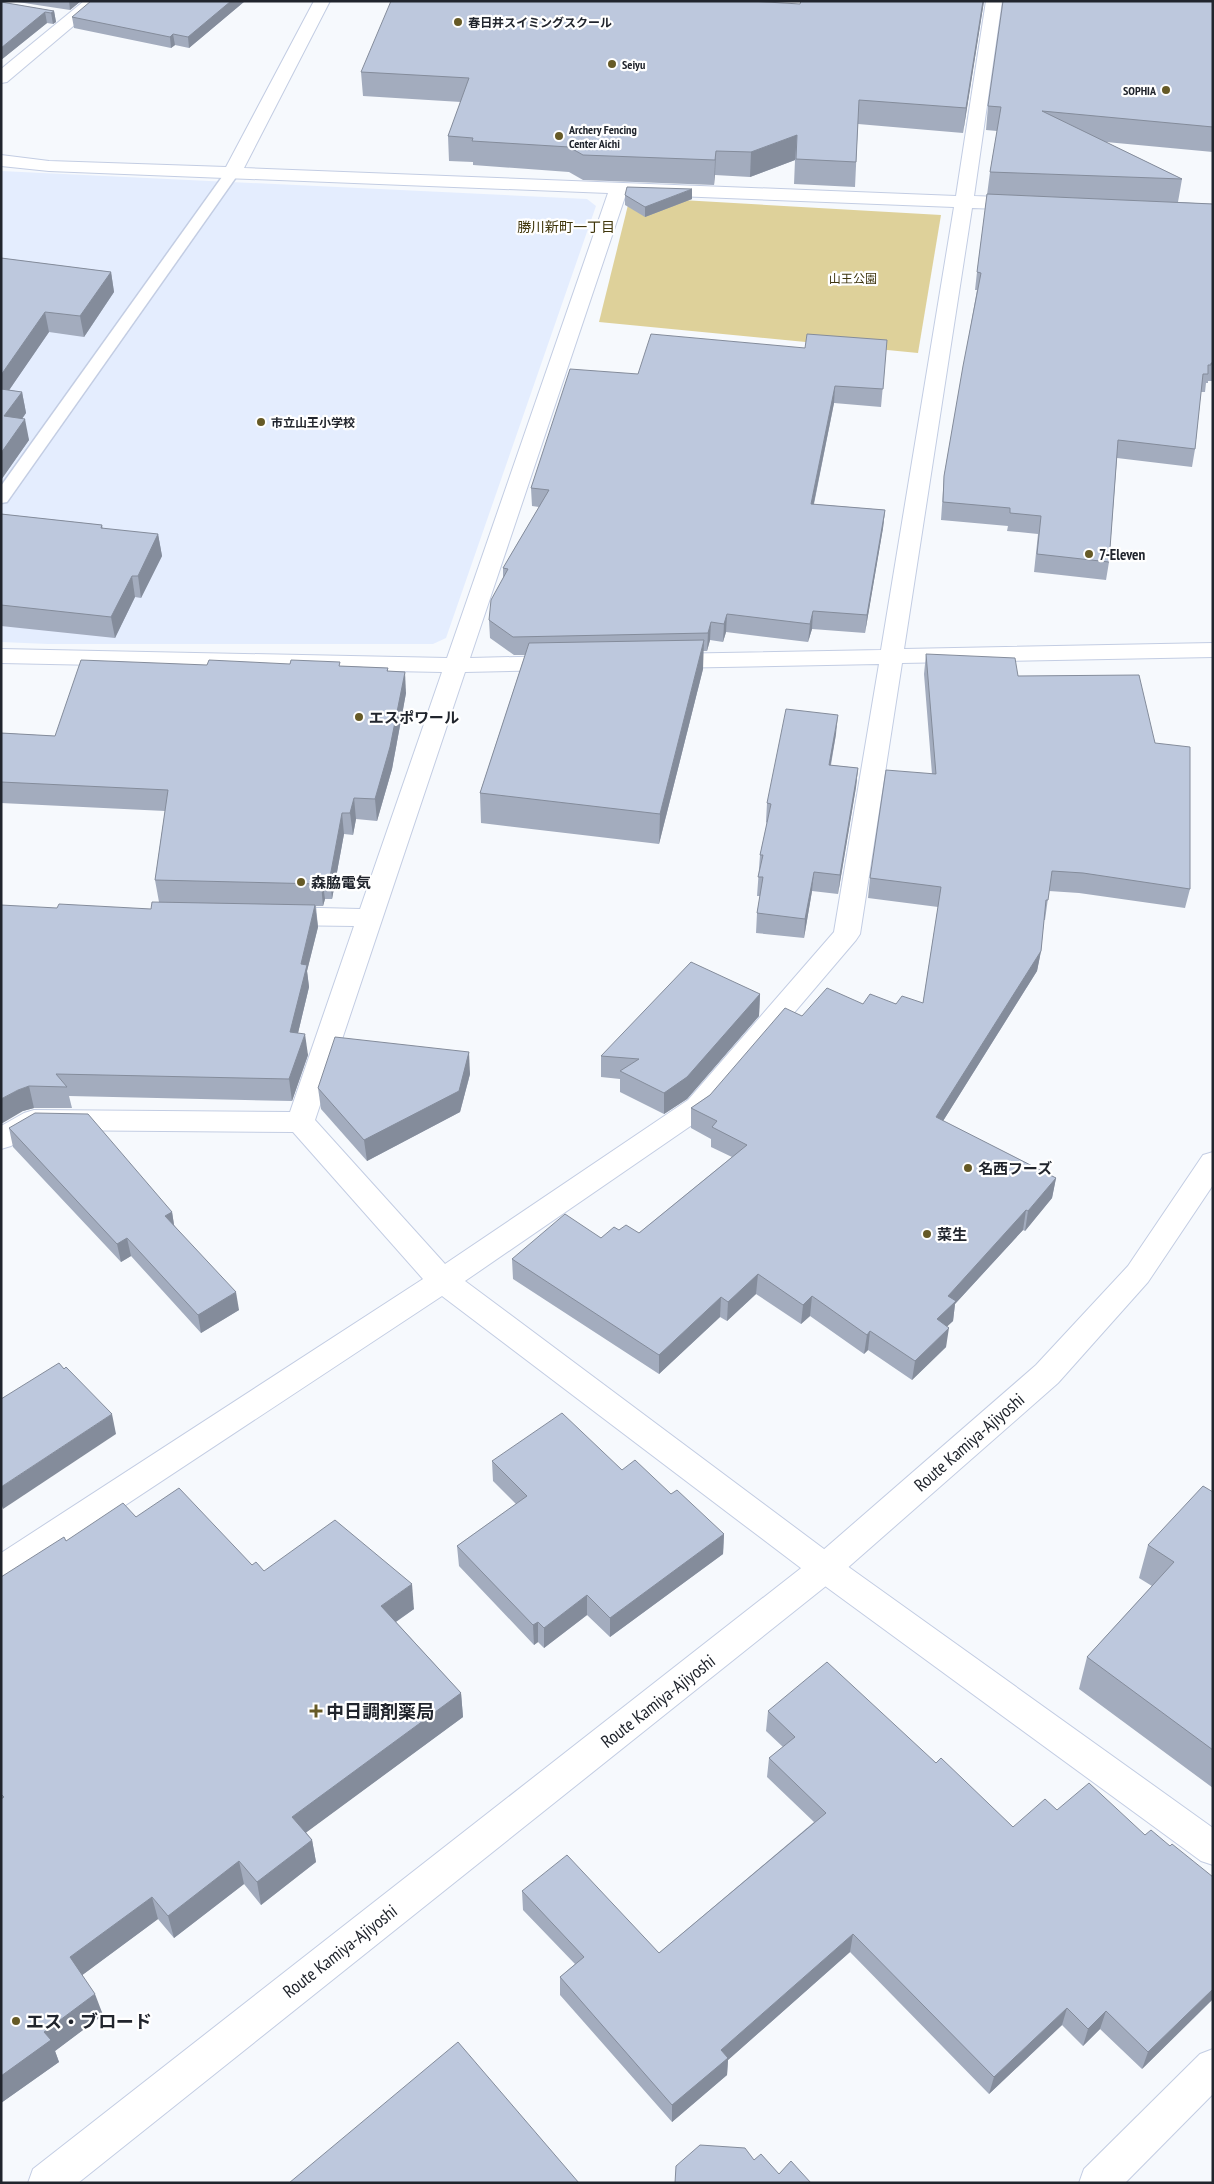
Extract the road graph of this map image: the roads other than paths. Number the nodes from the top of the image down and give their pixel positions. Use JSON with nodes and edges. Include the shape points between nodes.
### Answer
{"nodes":[{"id":1,"x":95,"y":1,"type":"edge"},
{"id":2,"x":322,"y":1,"type":"edge"},
{"id":3,"x":994,"y":1,"type":"edge"},
{"id":4,"x":56,"y":15,"type":"dead end"},
{"id":5,"x":74,"y":18,"type":"junction"},
{"id":6,"x":1,"y":78,"type":"edge"},
{"id":7,"x":1,"y":160,"type":"edge"},
{"id":8,"x":232,"y":173,"type":"junction"},
{"id":9,"x":618,"y":190,"type":"junction"},
{"id":10,"x":964,"y":202,"type":"junction"},
{"id":11,"x":1043,"y":205,"type":"edge"},
{"id":12,"x":1,"y":498,"type":"edge"},
{"id":13,"x":1213,"y":650,"type":"edge"},
{"id":14,"x":1,"y":656,"type":"edge"},
{"id":15,"x":892,"y":657,"type":"junction"},
{"id":16,"x":645,"y":662,"type":"edge"},
{"id":17,"x":576,"y":663,"type":"edge"},
{"id":18,"x":457,"y":665,"type":"junction"},
{"id":19,"x":260,"y":915,"type":"edge"},
{"id":20,"x":370,"y":918,"type":"junction"},
{"id":21,"x":300,"y":1122,"type":"junction"},
{"id":22,"x":1,"y":1139,"type":"edge"},
{"id":23,"x":1213,"y":1162,"type":"edge"},
{"id":24,"x":443,"y":1281,"type":"junction"},
{"id":25,"x":825,"y":1568,"type":"junction"},
{"id":26,"x":1,"y":1570,"type":"edge"},
{"id":27,"x":1213,"y":1849,"type":"edge"},
{"id":28,"x":1213,"y":2067,"type":"edge"},
{"id":29,"x":47,"y":2183,"type":"edge"},
{"id":30,"x":1098,"y":2183,"type":"edge"}],
"edges":[{"from":1,"to":5,"type":"street"},
{"from":2,"to":8,"type":"street"},
{"from":3,"to":10,"type":"street"},
{"from":4,"to":5,"type":"street"},
{"from":5,"to":6,"type":"street"},
{"from":7,"to":8,"type":"street","via":[[50,166]]},
{"from":8,"to":9,"type":"street"},
{"from":8,"to":12,"type":"lane"},
{"from":9,"to":10,"type":"street"},
{"from":9,"to":18,"type":"street"},
{"from":10,"to":11,"type":"street"},
{"from":10,"to":15,"type":"street"},
{"from":13,"to":15,"type":"street"},
{"from":14,"to":18,"type":"street"},
{"from":15,"to":16,"type":"street"},
{"from":15,"to":24,"type":"street","via":[[847,934],[698,1107]]},
{"from":17,"to":18,"type":"street"},
{"from":18,"to":20,"type":"street"},
{"from":19,"to":20,"type":"street"},
{"from":20,"to":21,"type":"street"},
{"from":21,"to":22,"type":"street","via":[[34,1120]]},
{"from":21,"to":24,"type":"street"},
{"from":23,"to":25,"type":"street","name":"Route Kamiya-Ajiyoshi","via":[[1138,1274],[1047,1374]]},
{"from":24,"to":25,"type":"street"},
{"from":24,"to":26,"type":"street"},
{"from":25,"to":27,"type":"street"},
{"from":25,"to":29,"type":"street","name":"Route Kamiya-Ajiyoshi"},
{"from":28,"to":30,"type":"street"}]}
